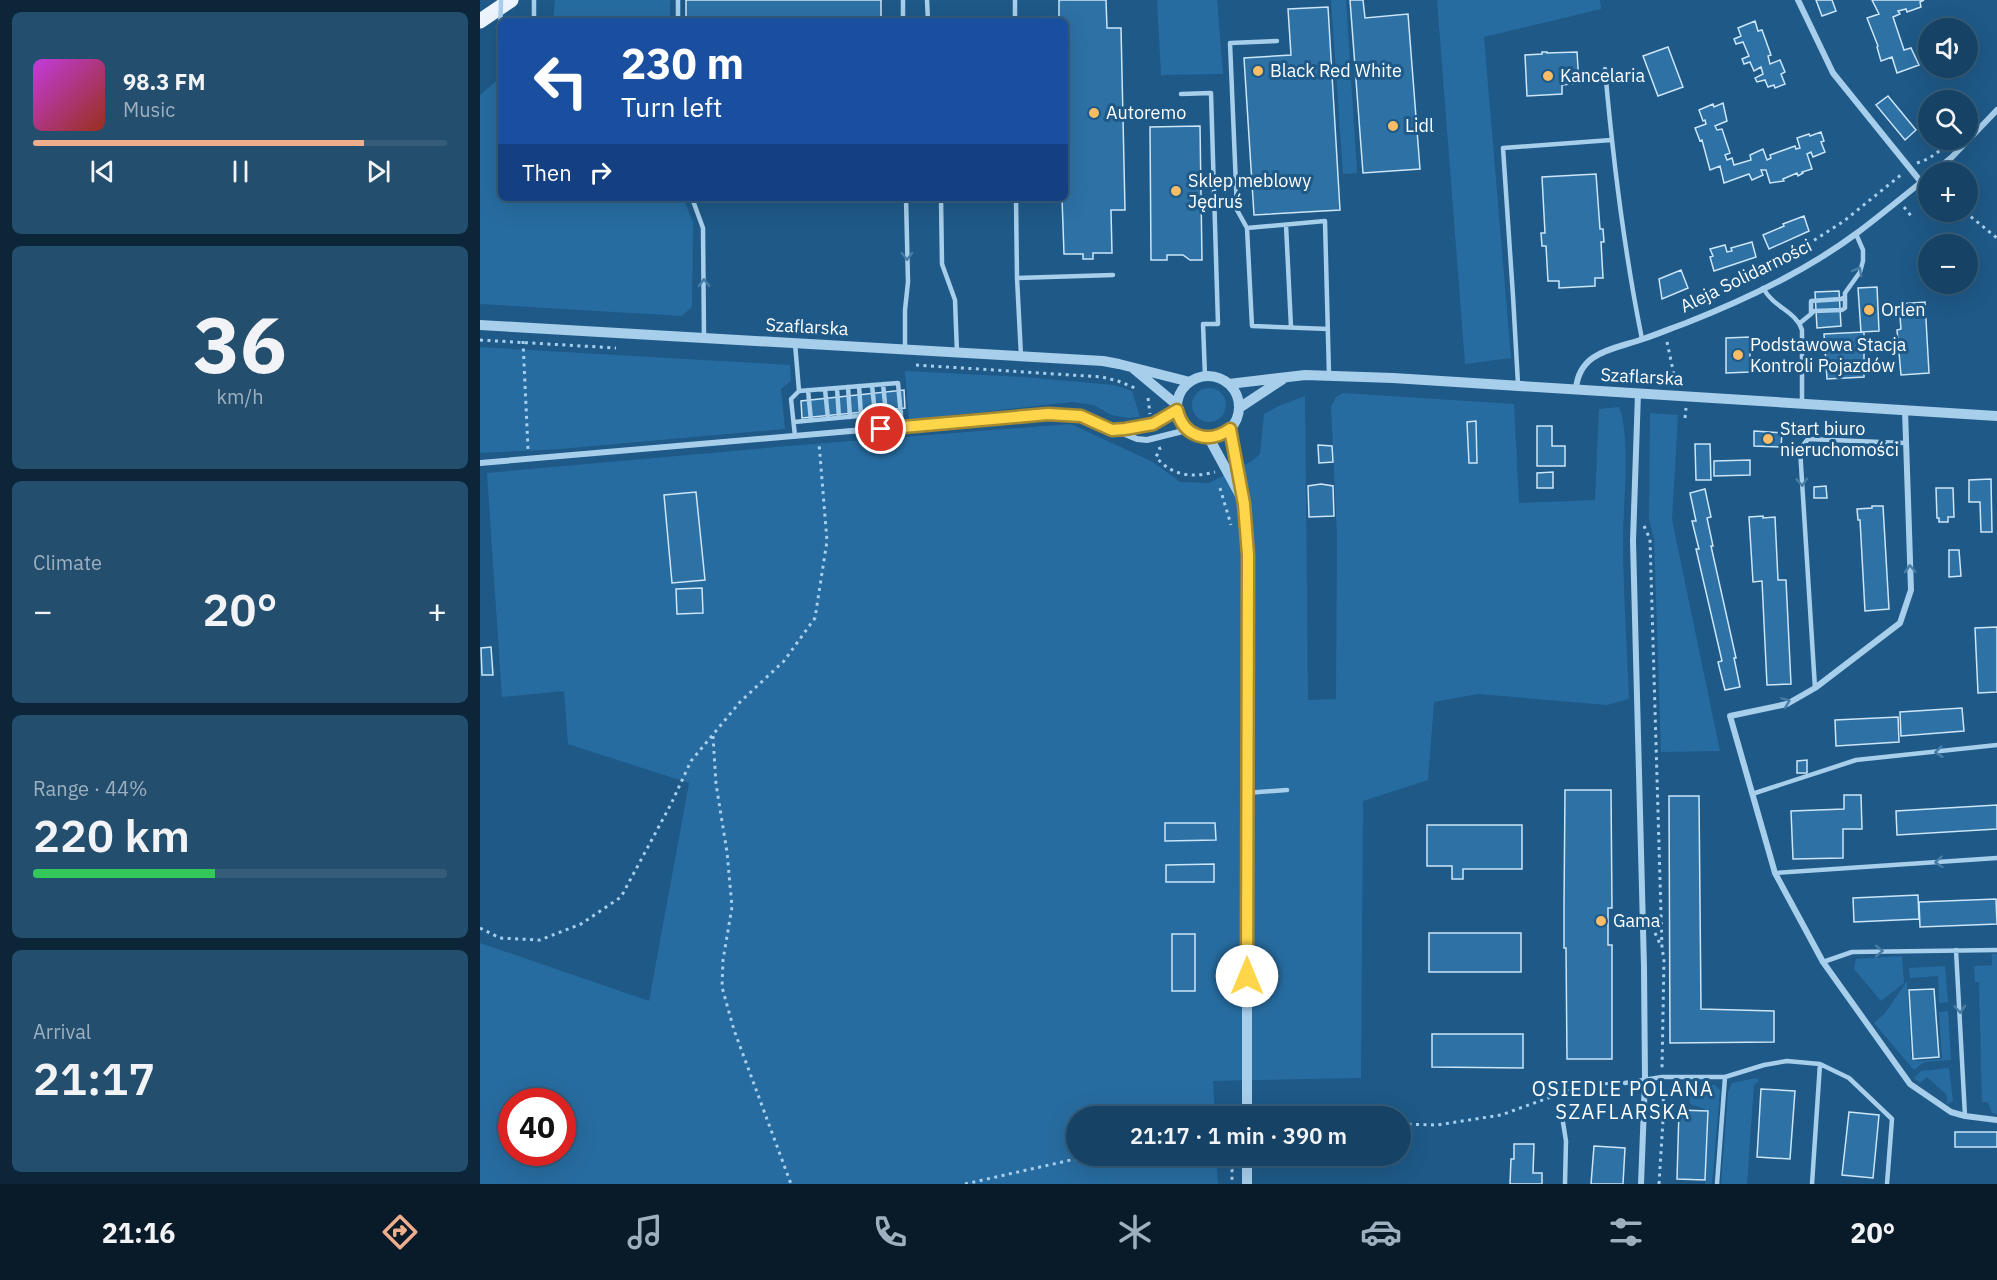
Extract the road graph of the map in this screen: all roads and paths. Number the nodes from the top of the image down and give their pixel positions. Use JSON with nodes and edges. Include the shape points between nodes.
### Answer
{"nodes":[{"id":1,"x":501,"y":0,"type":"edge"},
{"id":2,"x":511,"y":0,"type":"edge"},
{"id":3,"x":534,"y":0,"type":"edge"},
{"id":4,"x":678,"y":0,"type":"edge"},
{"id":5,"x":903,"y":0,"type":"edge"},
{"id":6,"x":927,"y":0,"type":"edge"},
{"id":7,"x":1015,"y":0,"type":"edge"},
{"id":8,"x":1798,"y":0,"type":"edge"},
{"id":9,"x":534,"y":17,"type":"dead end"},
{"id":10,"x":501,"y":18,"type":"edge"},
{"id":11,"x":678,"y":18,"type":"edge"},
{"id":12,"x":903,"y":18,"type":"edge"},
{"id":13,"x":928,"y":18,"type":"edge"},
{"id":14,"x":1015,"y":18,"type":"edge"},
{"id":15,"x":480,"y":21,"type":"edge"},
{"id":16,"x":1277,"y":41,"type":"dead end"},
{"id":17,"x":1605,"y":69,"type":"dead end"},
{"id":18,"x":1181,"y":94,"type":"dead end"},
{"id":19,"x":1997,"y":110,"type":"edge"},
{"id":20,"x":1611,"y":140,"type":"junction"},
{"id":21,"x":1946,"y":162,"type":"edge"},
{"id":22,"x":1900,"y":176,"type":"dead end"},
{"id":23,"x":1918,"y":177,"type":"edge"},
{"id":24,"x":1918,"y":185,"type":"edge"},
{"id":25,"x":693,"y":201,"type":"edge"},
{"id":26,"x":906,"y":201,"type":"edge"},
{"id":27,"x":941,"y":201,"type":"edge"},
{"id":28,"x":1016,"y":201,"type":"edge"},
{"id":29,"x":1977,"y":222,"type":"edge"},
{"id":30,"x":1286,"y":225,"type":"junction"},
{"id":31,"x":1247,"y":228,"type":"junction"},
{"id":32,"x":1856,"y":234,"type":"junction"},
{"id":33,"x":1997,"y":238,"type":"edge"},
{"id":34,"x":1113,"y":275,"type":"dead end"},
{"id":35,"x":1017,"y":278,"type":"junction"},
{"id":36,"x":1763,"y":288,"type":"junction"},
{"id":37,"x":1845,"y":297,"type":"junction"},
{"id":38,"x":1704,"y":304,"type":"dead end"},
{"id":39,"x":1811,"y":314,"type":"junction"},
{"id":40,"x":1800,"y":323,"type":"junction"},
{"id":41,"x":480,"y":325,"type":"edge"},
{"id":42,"x":1678,"y":326,"type":"junction"},
{"id":43,"x":1292,"y":327,"type":"junction"},
{"id":44,"x":522,"y":328,"type":"junction"},
{"id":45,"x":1328,"y":329,"type":"junction"},
{"id":46,"x":704,"y":337,"type":"junction"},
{"id":47,"x":1642,"y":339,"type":"junction"},
{"id":48,"x":480,"y":340,"type":"edge"},
{"id":49,"x":523,"y":343,"type":"junction"},
{"id":50,"x":795,"y":343,"type":"junction"},
{"id":51,"x":626,"y":348,"type":"dead end"},
{"id":52,"x":905,"y":349,"type":"junction"},
{"id":53,"x":957,"y":353,"type":"junction"},
{"id":54,"x":1021,"y":356,"type":"junction"},
{"id":55,"x":915,"y":365,"type":"dead end"},
{"id":56,"x":1131,"y":367,"type":"junction"},
{"id":57,"x":1329,"y":375,"type":"junction"},
{"id":58,"x":1205,"y":376,"type":"junction"},
{"id":59,"x":1286,"y":378,"type":"junction"},
{"id":60,"x":1190,"y":382,"type":"junction"},
{"id":61,"x":883,"y":384,"type":"junction"},
{"id":62,"x":1229,"y":384,"type":"junction"},
{"id":63,"x":872,"y":385,"type":"junction"},
{"id":64,"x":859,"y":386,"type":"junction"},
{"id":65,"x":848,"y":387,"type":"junction"},
{"id":66,"x":1518,"y":387,"type":"junction"},
{"id":67,"x":837,"y":388,"type":"junction"},
{"id":68,"x":825,"y":389,"type":"junction"},
{"id":69,"x":1576,"y":389,"type":"junction"},
{"id":70,"x":807,"y":390,"type":"junction"},
{"id":71,"x":799,"y":391,"type":"junction"},
{"id":72,"x":1638,"y":393,"type":"junction"},
{"id":73,"x":1676,"y":396,"type":"junction"},
{"id":74,"x":1802,"y":403,"type":"junction"},
{"id":75,"x":1177,"y":408,"type":"junction"},
{"id":76,"x":1239,"y":408,"type":"junction"},
{"id":77,"x":1686,"y":408,"type":"dead end"},
{"id":78,"x":1905,"y":410,"type":"junction"},
{"id":79,"x":901,"y":412,"type":"junction"},
{"id":80,"x":886,"y":413,"type":"junction"},
{"id":81,"x":875,"y":414,"type":"junction"},
{"id":82,"x":861,"y":416,"type":"junction"},
{"id":83,"x":1997,"y":416,"type":"edge"},
{"id":84,"x":839,"y":417,"type":"junction"},
{"id":85,"x":850,"y":417,"type":"junction"},
{"id":86,"x":1685,"y":418,"type":"dead end"},
{"id":87,"x":828,"y":419,"type":"junction"},
{"id":88,"x":811,"y":420,"type":"junction"},
{"id":89,"x":794,"y":422,"type":"junction"},
{"id":90,"x":1153,"y":424,"type":"junction"},
{"id":91,"x":902,"y":427,"type":"junction"},
{"id":92,"x":1230,"y":429,"type":"junction"},
{"id":93,"x":1112,"y":430,"type":"junction"},
{"id":94,"x":1187,"y":430,"type":"junction"},
{"id":95,"x":819,"y":434,"type":"junction"},
{"id":96,"x":795,"y":436,"type":"junction"},
{"id":97,"x":1157,"y":438,"type":"junction"},
{"id":98,"x":1209,"y":438,"type":"junction"},
{"id":99,"x":1905,"y":443,"type":"junction"},
{"id":100,"x":528,"y":459,"type":"junction"},
{"id":101,"x":480,"y":463,"type":"edge"},
{"id":102,"x":1214,"y":472,"type":"dead end"},
{"id":103,"x":1218,"y":483,"type":"dead end"},
{"id":104,"x":1244,"y":504,"type":"junction"},
{"id":105,"x":1642,"y":523,"type":"dead end"},
{"id":106,"x":1233,"y":531,"type":"dead end"},
{"id":107,"x":1815,"y":688,"type":"junction"},
{"id":108,"x":713,"y":734,"type":"junction"},
{"id":109,"x":1997,"y":746,"type":"edge"},
{"id":110,"x":1287,"y":790,"type":"dead end"},
{"id":111,"x":1246,"y":793,"type":"junction"},
{"id":112,"x":1752,"y":794,"type":"junction"},
{"id":113,"x":1997,"y":858,"type":"edge"},
{"id":114,"x":1775,"y":873,"type":"junction"},
{"id":115,"x":480,"y":928,"type":"edge"},
{"id":116,"x":1956,"y":950,"type":"junction"},
{"id":117,"x":1997,"y":950,"type":"edge"},
{"id":118,"x":1822,"y":962,"type":"junction"},
{"id":119,"x":1820,"y":1064,"type":"junction"},
{"id":120,"x":1662,"y":1077,"type":"junction"},
{"id":121,"x":1725,"y":1077,"type":"junction"},
{"id":122,"x":1645,"y":1080,"type":"junction"},
{"id":123,"x":1625,"y":1083,"type":"joint"},
{"id":124,"x":1247,"y":1106,"type":"edge"},
{"id":125,"x":1562,"y":1116,"type":"dead end"},
{"id":126,"x":1965,"y":1116,"type":"junction"},
{"id":127,"x":1997,"y":1120,"type":"edge"},
{"id":128,"x":1411,"y":1124,"type":"edge"},
{"id":129,"x":1066,"y":1161,"type":"edge"},
{"id":130,"x":1231,"y":1166,"type":"edge"},
{"id":131,"x":1247,"y":1166,"type":"edge"},
{"id":132,"x":791,"y":1184,"type":"edge"},
{"id":133,"x":965,"y":1184,"type":"edge"},
{"id":134,"x":1232,"y":1184,"type":"edge"},
{"id":135,"x":1247,"y":1184,"type":"edge"},
{"id":136,"x":1565,"y":1184,"type":"edge"},
{"id":137,"x":1641,"y":1184,"type":"edge"},
{"id":138,"x":1659,"y":1184,"type":"edge"},
{"id":139,"x":1718,"y":1184,"type":"edge"},
{"id":140,"x":1812,"y":1184,"type":"edge"},
{"id":141,"x":1887,"y":1184,"type":"edge"}],
"edges":[{"from":1,"to":10,"type":"lane","bridge":true},
{"from":2,"to":15,"type":"main road"},
{"from":3,"to":9,"type":"lane"},
{"from":4,"to":11,"type":"lane"},
{"from":5,"to":12,"type":"lane"},
{"from":6,"to":13,"type":"lane"},
{"from":7,"to":14,"type":"lane"},
{"from":8,"to":23,"type":"street","via":[[1833,73]]},
{"from":16,"to":31,"type":"lane","via":[[1230,43],[1237,210]]},
{"from":17,"to":20,"type":"lane"},
{"from":18,"to":58,"type":"lane","via":[[1211,93],[1218,324],[1203,324]]},
{"from":19,"to":21,"type":"street"},
{"from":20,"to":47,"type":"lane"},
{"from":20,"to":66,"type":"lane","via":[[1503,148]]},
{"from":22,"to":38,"type":"path","via":[[1844,221],[1785,259],[1716,293],[1713,301]]},
{"from":24,"to":32,"type":"street","name":"Aleja Solidarności"},
{"from":46,"to":25,"type":"lane","one_way":true,"via":[[703,228]]},
{"from":26,"to":52,"type":"lane","one_way":true},
{"from":27,"to":53,"type":"lane","via":[[942,264],[955,300]]},
{"from":28,"to":35,"type":"lane"},
{"from":29,"to":33,"type":"path"},
{"from":30,"to":31,"type":"lane"},
{"from":30,"to":43,"type":"lane"},
{"from":30,"to":45,"type":"lane","via":[[1325,221]]},
{"from":31,"to":43,"type":"lane","via":[[1252,326]]},
{"from":32,"to":36,"type":"street","name":"Aleja Solidarności"},
{"from":37,"to":32,"type":"lane","one_way":true,"via":[[1863,261]]},
{"from":34,"to":35,"type":"lane"},
{"from":35,"to":54,"type":"lane"},
{"from":36,"to":40,"type":"lane","via":[[1769,299]]},
{"from":36,"to":42,"type":"street","name":"Aleja Solidarności"},
{"from":37,"to":39,"type":"lane","via":[[1842,310]]},
{"from":37,"to":39,"type":"lane","via":[[1811,301]]},
{"from":39,"to":40,"type":"lane"},
{"from":40,"to":74,"type":"lane"},
{"from":41,"to":44,"type":"street","name":"Szaflarska"},
{"from":42,"to":47,"type":"street","name":"Aleja Solidarności"},
{"from":42,"to":73,"type":"path","via":[[1682,335],[1666,342]]},
{"from":43,"to":45,"type":"lane"},
{"from":44,"to":46,"type":"street","name":"Szaflarska"},
{"from":44,"to":49,"type":"path"},
{"from":45,"to":57,"type":"lane"},
{"from":46,"to":50,"type":"street","name":"Szaflarska"},
{"from":47,"to":69,"type":"street","name":"Aleja Solidarności","via":[[1599,353],[1585,365]]},
{"from":48,"to":49,"type":"path"},
{"from":49,"to":51,"type":"path"},
{"from":49,"to":100,"type":"path"},
{"from":50,"to":52,"type":"street","name":"Szaflarska"},
{"from":50,"to":71,"type":"lane"},
{"from":52,"to":53,"type":"street","name":"Szaflarska"},
{"from":53,"to":54,"type":"street","name":"Szaflarska"},
{"from":54,"to":56,"type":"street","name":"Szaflarska","via":[[1103,361]]},
{"from":55,"to":90,"type":"path","via":[[1102,377],[1131,386],[1149,398]]},
{"from":56,"to":60,"type":"street","name":"Szaflarska"},
{"from":56,"to":75,"type":"street","name":"Szaflarska"},
{"from":57,"to":59,"type":"street","name":"Szaflarska"},
{"from":57,"to":66,"type":"street","name":"Szaflarska"},
{"from":58,"to":60,"type":"street"},
{"from":58,"to":62,"type":"street"},
{"from":59,"to":62,"type":"street","name":"Szaflarska"},
{"from":59,"to":76,"type":"street","name":"Szaflarska"},
{"from":60,"to":75,"type":"street","via":[[1179,396]]},
{"from":61,"to":63,"type":"lane"},
{"from":61,"to":79,"type":"lane","via":[[898,383]]},
{"from":61,"to":80,"type":"lane"},
{"from":62,"to":76,"type":"street"},
{"from":63,"to":64,"type":"lane"},
{"from":63,"to":81,"type":"lane"},
{"from":64,"to":65,"type":"lane"},
{"from":64,"to":82,"type":"lane"},
{"from":65,"to":67,"type":"lane"},
{"from":65,"to":85,"type":"lane"},
{"from":66,"to":69,"type":"street","name":"Szaflarska"},
{"from":67,"to":68,"type":"lane"},
{"from":67,"to":84,"type":"lane"},
{"from":68,"to":70,"type":"lane"},
{"from":68,"to":87,"type":"lane"},
{"from":69,"to":72,"type":"street","name":"Szaflarska"},
{"from":70,"to":71,"type":"lane"},
{"from":70,"to":88,"type":"lane"},
{"from":71,"to":89,"type":"lane","via":[[791,399]]},
{"from":72,"to":73,"type":"street","name":"Szaflarska"},
{"from":72,"to":122,"type":"street","via":[[1633,541]]},
{"from":73,"to":74,"type":"street","name":"Szaflarska"},
{"from":74,"to":78,"type":"street","name":"Szaflarska"},
{"from":75,"to":90,"type":"street"},
{"from":75,"to":94,"type":"street"},
{"from":76,"to":92,"type":"street"},
{"from":77,"to":86,"type":"path"},
{"from":78,"to":83,"type":"street","name":"Szaflarska"},
{"from":78,"to":99,"type":"street"},
{"from":79,"to":80,"type":"lane"},
{"from":79,"to":91,"type":"lane"},
{"from":80,"to":81,"type":"lane"},
{"from":81,"to":82,"type":"lane"},
{"from":82,"to":85,"type":"lane"},
{"from":84,"to":85,"type":"lane"},
{"from":84,"to":87,"type":"lane"},
{"from":87,"to":88,"type":"lane"},
{"from":88,"to":89,"type":"lane"},
{"from":89,"to":96,"type":"lane"},
{"from":90,"to":93,"type":"street"},
{"from":91,"to":93,"type":"street","via":[[1055,414],[1081,416]]},
{"from":91,"to":95,"type":"street"},
{"from":92,"to":98,"type":"street"},
{"from":92,"to":104,"type":"street"},
{"from":93,"to":97,"type":"street","via":[[1137,439]]},
{"from":94,"to":97,"type":"street"},
{"from":94,"to":98,"type":"street"},
{"from":95,"to":96,"type":"street"},
{"from":95,"to":108,"type":"path","via":[[827,541],[816,618],[784,661]]},
{"from":96,"to":100,"type":"street"},
{"from":97,"to":102,"type":"path","via":[[1160,449],[1156,458],[1172,471],[1193,477]]},
{"from":98,"to":104,"type":"street"},
{"from":107,"to":99,"type":"street","one_way":true,"via":[[1900,623],[1911,590]]},
{"from":99,"to":107,"type":"lane","one_way":true,"via":[[1808,440],[1800,449]]},
{"from":100,"to":101,"type":"street"},
{"from":103,"to":106,"type":"path"},
{"from":104,"to":111,"type":"street","via":[[1248,555]]},
{"from":105,"to":120,"type":"path","via":[[1650,538],[1664,959]]},
{"from":112,"to":107,"type":"street","one_way":true,"via":[[1730,716],[1787,704]]},
{"from":108,"to":115,"type":"path","via":[[691,761],[621,897],[581,924],[540,940],[500,938]]},
{"from":108,"to":132,"type":"path","via":[[732,907],[722,987]]},
{"from":109,"to":112,"type":"lane","one_way":true,"via":[[1856,760]]},
{"from":110,"to":111,"type":"lane"},
{"from":111,"to":124,"type":"street"},
{"from":112,"to":114,"type":"street"},
{"from":113,"to":114,"type":"lane","one_way":true},
{"from":114,"to":118,"type":"street"},
{"from":116,"to":117,"type":"lane"},
{"from":118,"to":116,"type":"lane","one_way":true,"via":[[1852,952]]},
{"from":116,"to":126,"type":"lane","one_way":true},
{"from":118,"to":126,"type":"street","via":[[1910,1084],[1951,1112]]},
{"from":119,"to":121,"type":"lane","via":[[1787,1061]]},
{"from":119,"to":140,"type":"lane"},
{"from":119,"to":141,"type":"lane","via":[[1849,1078],[1892,1119]]},
{"from":120,"to":121,"type":"lane"},
{"from":120,"to":122,"type":"lane"},
{"from":120,"to":138,"type":"path"},
{"from":121,"to":139,"type":"lane"},
{"from":122,"to":123,"type":"lane"},
{"from":122,"to":137,"type":"street"},
{"from":123,"to":128,"type":"path","via":[[1584,1085],[1501,1115],[1437,1125]]},
{"from":125,"to":136,"type":"lane"},
{"from":126,"to":127,"type":"street"},
{"from":129,"to":133,"type":"path"},
{"from":130,"to":134,"type":"path"},
{"from":131,"to":135,"type":"street"}]}
